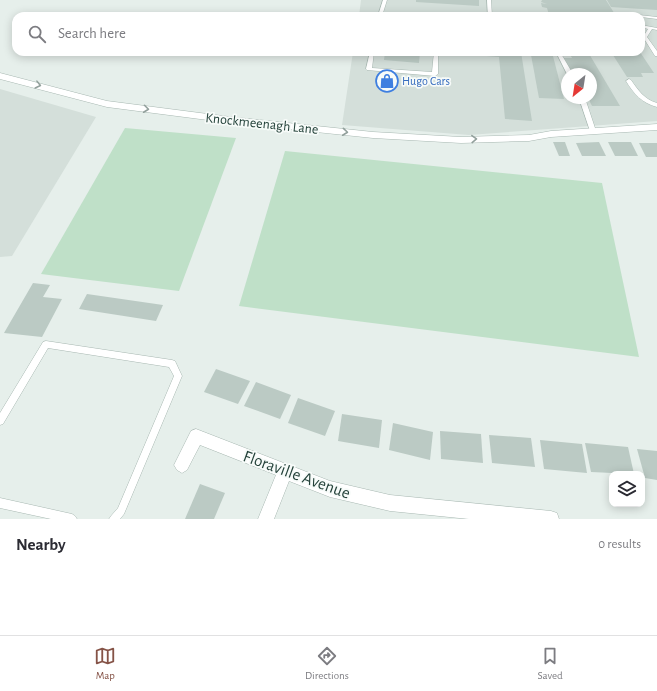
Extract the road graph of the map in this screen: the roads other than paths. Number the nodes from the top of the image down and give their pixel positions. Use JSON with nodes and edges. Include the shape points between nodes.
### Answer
{"nodes":[{"id":1,"x":385,"y":0,"type":"edge"},
{"id":2,"x":490,"y":0,"type":"edge"},
{"id":3,"x":642,"y":9,"type":"dead end"},
{"id":4,"x":381,"y":12,"type":"edge"},
{"id":5,"x":490,"y":12,"type":"edge"},
{"id":6,"x":642,"y":12,"type":"edge"},
{"id":7,"x":645,"y":16,"type":"edge"},
{"id":8,"x":657,"y":18,"type":"edge"},
{"id":9,"x":645,"y":27,"type":"edge"},
{"id":10,"x":650,"y":29,"type":"junction"},
{"id":11,"x":657,"y":30,"type":"edge"},
{"id":12,"x":657,"y":55,"type":"edge"},
{"id":13,"x":371,"y":56,"type":"edge"},
{"id":14,"x":436,"y":56,"type":"edge"},
{"id":15,"x":560,"y":56,"type":"edge"},
{"id":16,"x":567,"y":68,"type":"edge"},
{"id":17,"x":0,"y":76,"type":"edge"},
{"id":18,"x":629,"y":80,"type":"dead end"},
{"id":19,"x":584,"y":104,"type":"edge"},
{"id":20,"x":657,"y":105,"type":"edge"},
{"id":21,"x":657,"y":127,"type":"edge"},
{"id":22,"x":593,"y":131,"type":"junction"},
{"id":23,"x":0,"y":420,"type":"edge"},
{"id":24,"x":182,"y":465,"type":"dead end"},
{"id":25,"x":285,"y":472,"type":"junction"},
{"id":26,"x":0,"y":502,"type":"edge"},
{"id":27,"x":72,"y":519,"type":"edge"},
{"id":28,"x":114,"y":519,"type":"edge"},
{"id":29,"x":266,"y":519,"type":"edge"},
{"id":30,"x":551,"y":519,"type":"edge"}],
"edges":[{"from":1,"to":4,"type":"lane"},
{"from":2,"to":5,"type":"lane"},
{"from":3,"to":6,"type":"lane"},
{"from":7,"to":8,"type":"lane"},
{"from":9,"to":10,"type":"lane"},
{"from":10,"to":11,"type":"lane"},
{"from":10,"to":12,"type":"lane","via":[[645,37]]},
{"from":13,"to":14,"type":"lane","via":[[369,69],[435,74]]},
{"from":15,"to":16,"type":"lane"},
{"from":17,"to":22,"type":"street","name":"Knockmeenagh Lane","one_way":true,"via":[[107,104],[373,135],[454,139],[529,138]]},
{"from":18,"to":20,"type":"lane","via":[[645,101]]},
{"from":19,"to":22,"type":"lane"},
{"from":21,"to":22,"type":"street","name":"Knockmeenagh Lane"},
{"from":23,"to":28,"type":"lane","via":[[46,344],[172,364],[178,376],[121,512]]},
{"from":24,"to":25,"type":"street","name":"Floraville Avenue","via":[[196,436]]},
{"from":25,"to":29,"type":"street"},
{"from":25,"to":30,"type":"street","name":"Floraville Avenue","via":[[330,489],[390,503]]},
{"from":26,"to":27,"type":"lane"}]}
